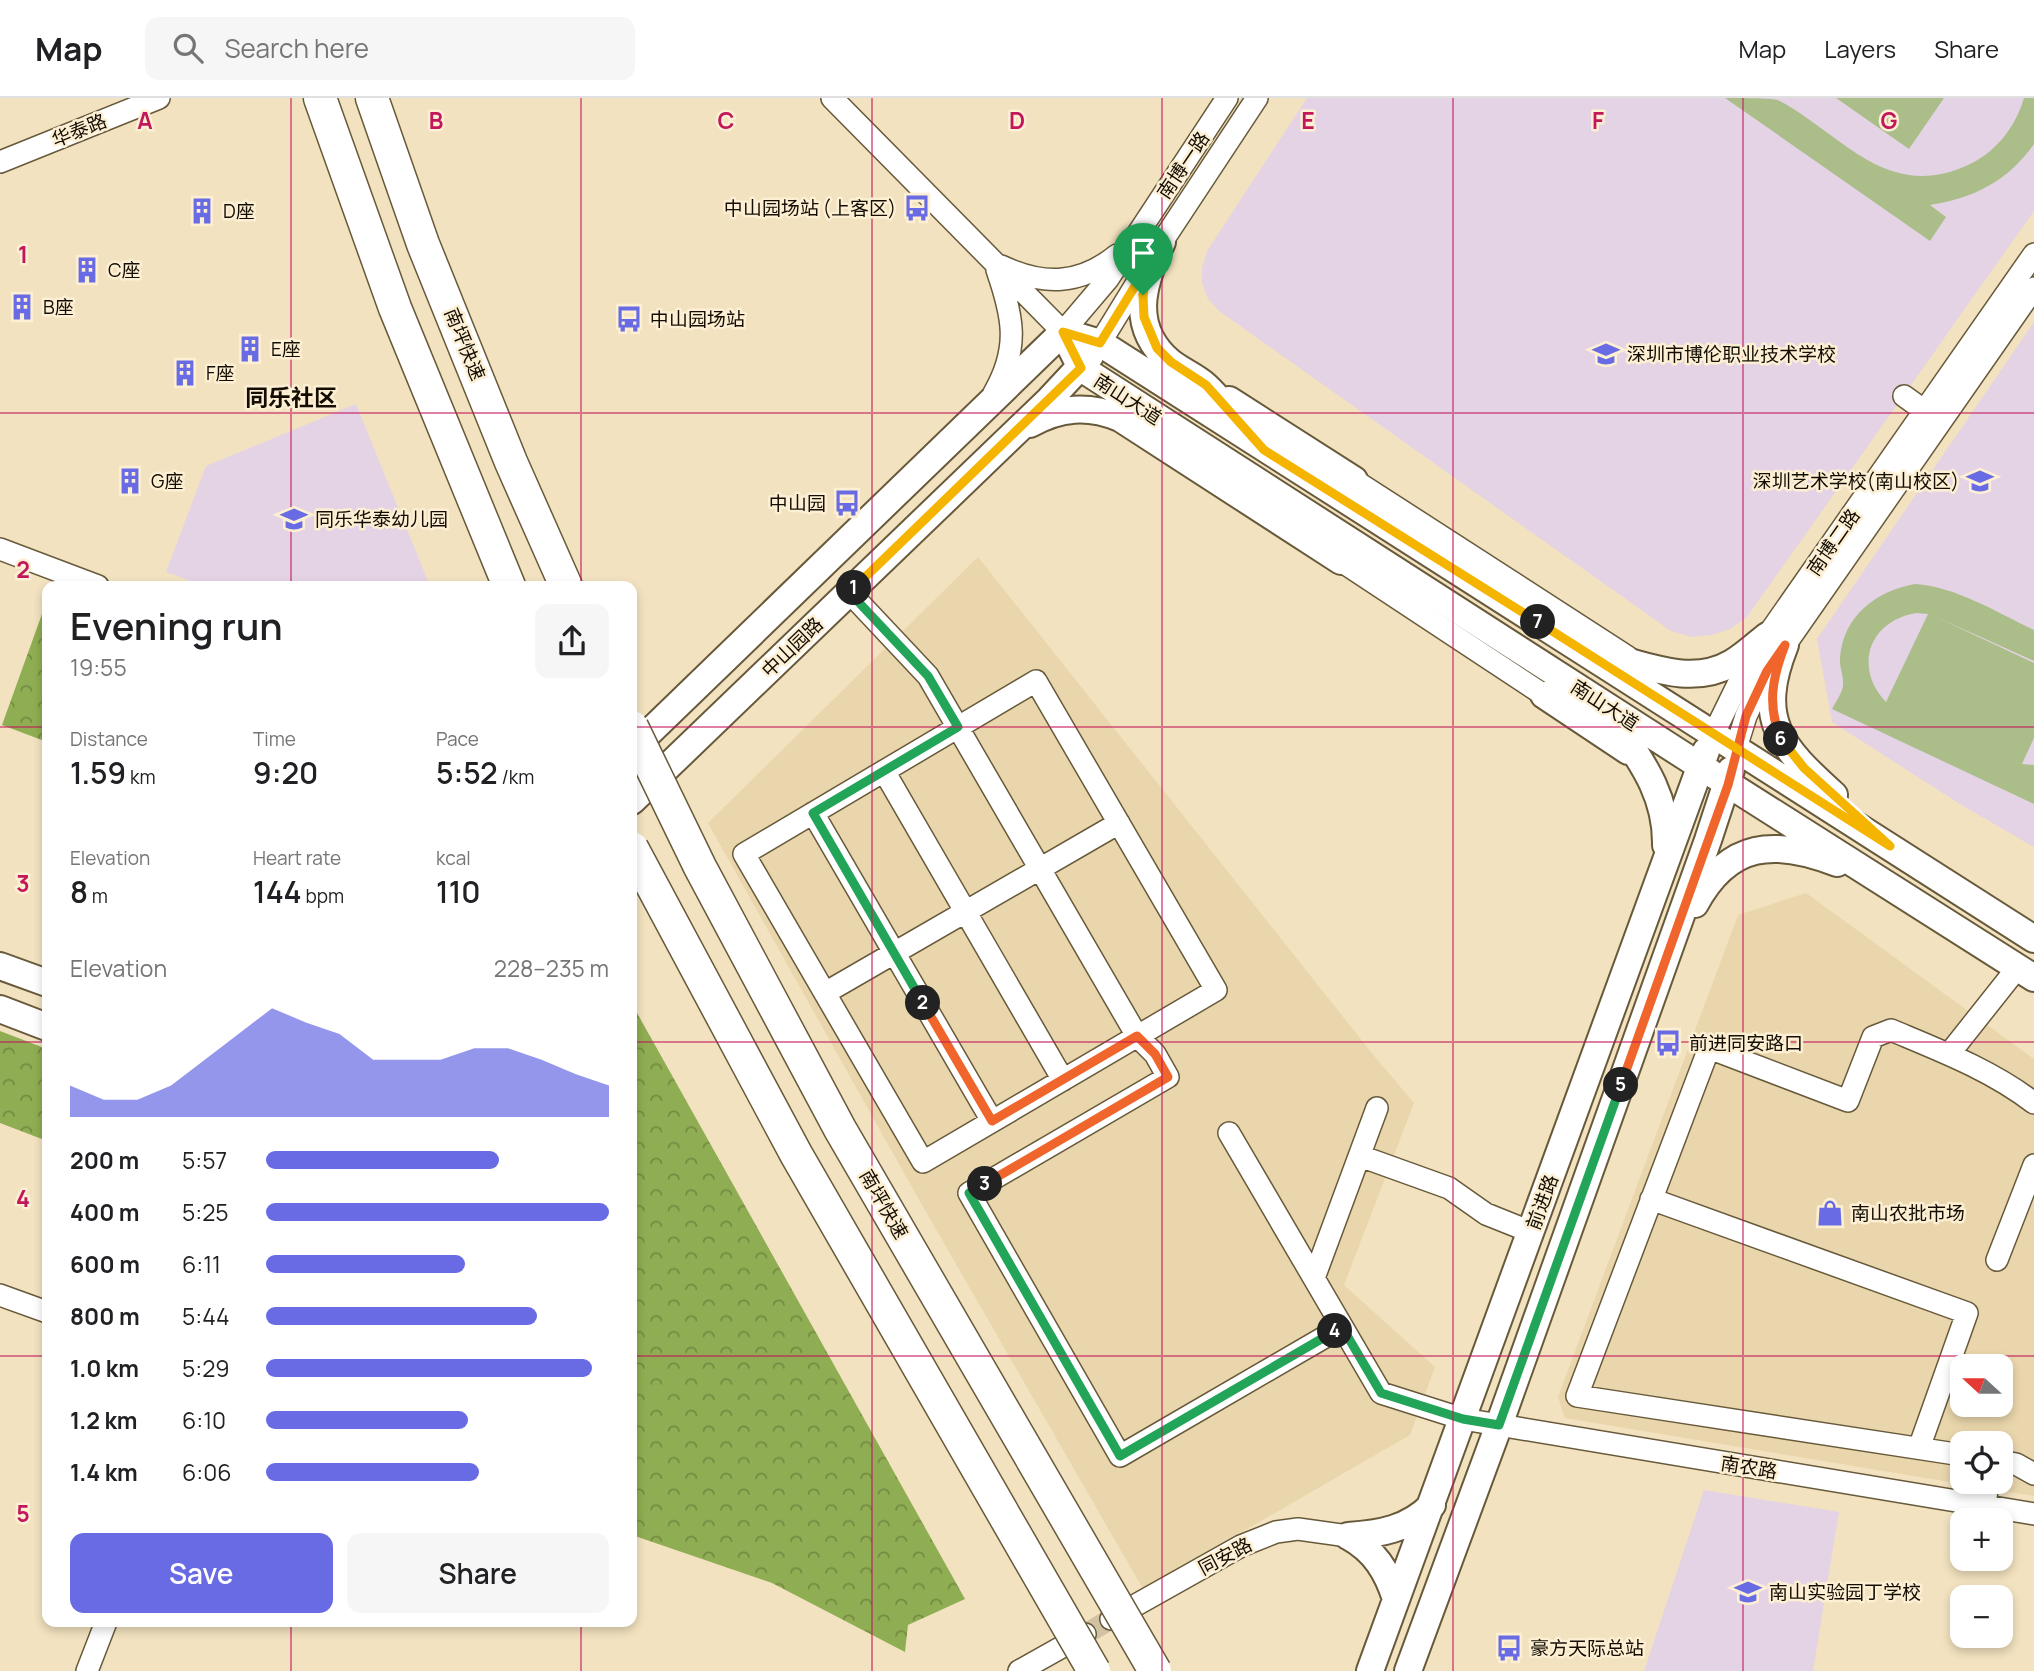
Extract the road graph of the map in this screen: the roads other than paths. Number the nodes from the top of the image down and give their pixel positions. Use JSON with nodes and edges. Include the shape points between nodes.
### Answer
{"nodes":[{"id":1,"x":159,"y":98,"type":"edge"},
{"id":2,"x":320,"y":98,"type":"edge"},
{"id":3,"x":372,"y":98,"type":"edge"},
{"id":4,"x":832,"y":98,"type":"edge"},
{"id":5,"x":1227,"y":98,"type":"edge"},
{"id":6,"x":1256,"y":98,"type":"edge"},
{"id":7,"x":0,"y":162,"type":"edge"},
{"id":8,"x":1149,"y":239,"type":"junction"},
{"id":9,"x":2034,"y":254,"type":"edge"},
{"id":10,"x":996,"y":264,"type":"junction"},
{"id":11,"x":2034,"y":288,"type":"edge"},
{"id":12,"x":1063,"y":332,"type":"junction"},
{"id":13,"x":1100,"y":343,"type":"junction"},
{"id":14,"x":1081,"y":368,"type":"junction"},
{"id":15,"x":1206,"y":385,"type":"junction"},
{"id":16,"x":1904,"y":396,"type":"dead end"},
{"id":17,"x":986,"y":407,"type":"junction"},
{"id":18,"x":1932,"y":417,"type":"junction"},
{"id":19,"x":1120,"y":418,"type":"junction"},
{"id":20,"x":1013,"y":434,"type":"junction"},
{"id":21,"x":1264,"y":450,"type":"junction"},
{"id":22,"x":1354,"y":480,"type":"junction"},
{"id":23,"x":1218,"y":482,"type":"junction"},
{"id":24,"x":1285,"y":499,"type":"junction"},
{"id":25,"x":0,"y":550,"type":"edge"},
{"id":26,"x":1341,"y":561,"type":"junction"},
{"id":27,"x":84,"y":581,"type":"edge"},
{"id":28,"x":507,"y":581,"type":"edge"},
{"id":29,"x":564,"y":581,"type":"edge"},
{"id":30,"x":849,"y":592,"type":"junction"},
{"id":31,"x":1776,"y":641,"type":"junction"},
{"id":32,"x":1580,"y":649,"type":"junction"},
{"id":33,"x":1639,"y":664,"type":"junction"},
{"id":34,"x":1544,"y":695,"type":"junction"},
{"id":35,"x":1602,"y":703,"type":"junction"},
{"id":36,"x":1667,"y":704,"type":"junction"},
{"id":37,"x":958,"y":727,"type":"junction"},
{"id":38,"x":1714,"y":733,"type":"junction"},
{"id":39,"x":637,"y":737,"type":"edge"},
{"id":40,"x":637,"y":744,"type":"edge"},
{"id":41,"x":1736,"y":748,"type":"junction"},
{"id":42,"x":1640,"y":761,"type":"junction"},
{"id":43,"x":1700,"y":766,"type":"junction"},
{"id":44,"x":884,"y":771,"type":"junction"},
{"id":45,"x":1728,"y":785,"type":"junction"},
{"id":46,"x":637,"y":796,"type":"edge"},
{"id":47,"x":813,"y":813,"type":"junction"},
{"id":48,"x":1119,"y":823,"type":"junction"},
{"id":49,"x":1890,"y":846,"type":"junction"},
{"id":50,"x":637,"y":857,"type":"edge"},
{"id":51,"x":1665,"y":860,"type":"junction"},
{"id":52,"x":1040,"y":869,"type":"junction"},
{"id":53,"x":1878,"y":879,"type":"junction"},
{"id":54,"x":966,"y":912,"type":"junction"},
{"id":55,"x":2034,"y":939,"type":"edge"},
{"id":56,"x":895,"y":953,"type":"junction"},
{"id":57,"x":1668,"y":955,"type":"junction"},
{"id":58,"x":0,"y":966,"type":"edge"},
{"id":59,"x":2029,"y":975,"type":"edge"},
{"id":60,"x":42,"y":982,"type":"edge"},
{"id":61,"x":825,"y":993,"type":"junction"},
{"id":62,"x":0,"y":1009,"type":"edge"},
{"id":63,"x":42,"y":1025,"type":"edge"},
{"id":64,"x":1137,"y":1036,"type":"junction"},
{"id":65,"x":1949,"y":1054,"type":"junction"},
{"id":66,"x":1063,"y":1080,"type":"junction"},
{"id":67,"x":2034,"y":1103,"type":"edge"},
{"id":68,"x":1377,"y":1108,"type":"dead end"},
{"id":69,"x":992,"y":1121,"type":"junction"},
{"id":70,"x":1229,"y":1133,"type":"dead end"},
{"id":71,"x":1360,"y":1156,"type":"junction"},
{"id":72,"x":2034,"y":1165,"type":"edge"},
{"id":73,"x":1651,"y":1199,"type":"junction"},
{"id":74,"x":1531,"y":1232,"type":"junction"},
{"id":75,"x":1997,"y":1260,"type":"dead end"},
{"id":76,"x":1314,"y":1278,"type":"junction"},
{"id":77,"x":0,"y":1295,"type":"edge"},
{"id":78,"x":42,"y":1310,"type":"edge"},
{"id":79,"x":1342,"y":1327,"type":"junction"},
{"id":80,"x":1463,"y":1419,"type":"junction"},
{"id":81,"x":1499,"y":1425,"type":"junction"},
{"id":82,"x":1919,"y":1448,"type":"junction"},
{"id":83,"x":1950,"y":1453,"type":"edge"},
{"id":84,"x":2013,"y":1463,"type":"edge"},
{"id":85,"x":2034,"y":1474,"type":"edge"},
{"id":86,"x":1986,"y":1494,"type":"edge"},
{"id":87,"x":1432,"y":1505,"type":"junction"},
{"id":88,"x":1985,"y":1506,"type":"junction"},
{"id":89,"x":2034,"y":1514,"type":"edge"},
{"id":90,"x":1348,"y":1536,"type":"junction"},
{"id":91,"x":1396,"y":1599,"type":"junction"},
{"id":92,"x":1111,"y":1619,"type":"tunnel mouth"},
{"id":93,"x":104,"y":1627,"type":"edge"},
{"id":94,"x":1089,"y":1632,"type":"tunnel mouth"},
{"id":95,"x":87,"y":1671,"type":"edge"},
{"id":96,"x":1019,"y":1671,"type":"edge"},
{"id":97,"x":1094,"y":1671,"type":"edge"},
{"id":98,"x":1155,"y":1671,"type":"edge"},
{"id":99,"x":1370,"y":1671,"type":"edge"},
{"id":100,"x":1408,"y":1671,"type":"edge"}],
"edges":[{"from":1,"to":7,"type":"street","name":"华泰路"},
{"from":2,"to":28,"type":"highway","via":[[395,308]]},
{"from":3,"to":29,"type":"highway","name":"南坪快速","via":[[423,244]]},
{"from":4,"to":10,"type":"street"},
{"from":5,"to":8,"type":"street","name":"南博一路"},
{"from":6,"to":8,"type":"street"},
{"from":8,"to":10,"type":"street","via":[[1079,278],[1034,278]]},
{"from":8,"to":12,"type":"street","name":"南博一路"},
{"from":8,"to":13,"type":"street"},
{"from":8,"to":15,"type":"main road","via":[[1143,295],[1149,334],[1171,362]]},
{"from":9,"to":18,"type":"street","name":"南博二路"},
{"from":10,"to":12,"type":"street"},
{"from":10,"to":17,"type":"street","via":[[1013,334],[1003,377]]},
{"from":11,"to":18,"type":"street","name":"南博二路"},
{"from":12,"to":13,"type":"main road","name":"南山大道"},
{"from":12,"to":14,"type":"main road","name":"南山大道"},
{"from":12,"to":17,"type":"main road","name":"中山园路"},
{"from":13,"to":14,"type":"main road","name":"中山园路"},
{"from":13,"to":21,"type":"main road","name":"南山大道"},
{"from":14,"to":19,"type":"main road"},
{"from":14,"to":20,"type":"main road","name":"中山园路"},
{"from":14,"to":24,"type":"main road","name":"南山大道"},
{"from":15,"to":21,"type":"main road"},
{"from":15,"to":22,"type":"main road"},
{"from":16,"to":18,"type":"street"},
{"from":17,"to":40,"type":"main road","name":"中山园路"},
{"from":18,"to":31,"type":"street","name":"南博二路"},
{"from":19,"to":20,"type":"main road","via":[[1083,408],[1042,418]]},
{"from":19,"to":23,"type":"main road"},
{"from":20,"to":30,"type":"main road","name":"中山园路"},
{"from":21,"to":22,"type":"street"},
{"from":21,"to":32,"type":"main road","name":"南山大道"},
{"from":22,"to":33,"type":"street"},
{"from":23,"to":24,"type":"main road"},
{"from":23,"to":26,"type":"main road"},
{"from":24,"to":26,"type":"street"},
{"from":24,"to":35,"type":"main road","name":"南山大道"},
{"from":25,"to":27,"type":"street"},
{"from":26,"to":34,"type":"street"},
{"from":30,"to":37,"type":"street","via":[[928,676]]},
{"from":30,"to":46,"type":"main road","name":"中山园路"},
{"from":31,"to":33,"type":"main road","via":[[1709,673],[1690,675]]},
{"from":31,"to":38,"type":"street","name":"南博二路","via":[[1740,680]]},
{"from":31,"to":41,"type":"street","name":"南博二路"},
{"from":31,"to":49,"type":"main road","via":[[1771,696],[1781,738],[1804,768]]},
{"from":32,"to":33,"type":"main road"},
{"from":32,"to":36,"type":"main road","name":"南山大道"},
{"from":33,"to":36,"type":"street"},
{"from":34,"to":35,"type":"street"},
{"from":34,"to":42,"type":"main road"},
{"from":35,"to":42,"type":"main road"},
{"from":35,"to":43,"type":"main road","name":"南山大道"},
{"from":36,"to":38,"type":"main road","name":"南山大道"},
{"from":37,"to":44,"type":"street"},
{"from":37,"to":48,"type":"street","via":[[1036,681]]},
{"from":37,"to":52,"type":"street"},
{"from":38,"to":41,"type":"main road","name":"南山大道"},
{"from":38,"to":43,"type":"main road","name":"前进路"},
{"from":39,"to":98,"type":"highway","name":"南坪快速","bridge":true,"via":[[700,867],[840,1129]]},
{"from":41,"to":45,"type":"main road","name":"前进路"},
{"from":41,"to":49,"type":"main road","name":"南山大道"},
{"from":42,"to":51,"type":"main road","via":[[1664,811]]},
{"from":43,"to":45,"type":"main road","name":"南山大道"},
{"from":43,"to":51,"type":"main road","name":"前进路"},
{"from":44,"to":47,"type":"street"},
{"from":44,"to":54,"type":"street"},
{"from":45,"to":53,"type":"main road","name":"南山大道"},
{"from":45,"to":57,"type":"main road","name":"前进路"},
{"from":47,"to":56,"type":"street"},
{"from":47,"to":61,"type":"street","via":[[744,854]]},
{"from":48,"to":52,"type":"street"},
{"from":48,"to":64,"type":"street","via":[[1216,990]]},
{"from":49,"to":55,"type":"main road","name":"南山大道"},
{"from":50,"to":97,"type":"highway","bridge":true,"via":[[796,1154]]},
{"from":51,"to":74,"type":"main road","name":"前进路"},
{"from":52,"to":54,"type":"street"},
{"from":52,"to":64,"type":"street"},
{"from":53,"to":57,"type":"main road","via":[[1801,853],[1758,849],[1739,855],[1701,893]]},
{"from":53,"to":59,"type":"main road","name":"南山大道"},
{"from":54,"to":56,"type":"street"},
{"from":54,"to":66,"type":"street"},
{"from":56,"to":61,"type":"street"},
{"from":56,"to":69,"type":"street"},
{"from":57,"to":81,"type":"main road","name":"前进路"},
{"from":58,"to":60,"type":"main road"},
{"from":59,"to":65,"type":"street"},
{"from":61,"to":69,"type":"street","via":[[923,1162]]},
{"from":62,"to":63,"type":"main road"},
{"from":64,"to":66,"type":"street"},
{"from":64,"to":79,"type":"street","via":[[1155,1054],[1168,1077],[969,1193],[1120,1456]]},
{"from":65,"to":67,"type":"street","via":[[2006,1082]]},
{"from":65,"to":73,"type":"street","via":[[1891,1030],[1872,1037],[1848,1101],[1709,1048]]},
{"from":66,"to":69,"type":"street"},
{"from":68,"to":71,"type":"street"},
{"from":70,"to":76,"type":"street","name":"南农路"},
{"from":71,"to":74,"type":"street","via":[[1450,1188],[1486,1214]]},
{"from":71,"to":76,"type":"street"},
{"from":72,"to":75,"type":"street"},
{"from":73,"to":82,"type":"street","via":[[1967,1313]]},
{"from":73,"to":82,"type":"street","via":[[1577,1396]]},
{"from":74,"to":80,"type":"main road","name":"前进路"},
{"from":76,"to":79,"type":"street","name":"南农路"},
{"from":77,"to":78,"type":"street"},
{"from":79,"to":80,"type":"street","name":"南农路","via":[[1381,1393]]},
{"from":80,"to":81,"type":"street","name":"南农路"},
{"from":80,"to":87,"type":"main road","name":"前进路"},
{"from":81,"to":88,"type":"street","name":"南农路"},
{"from":81,"to":100,"type":"main road","name":"前进路"},
{"from":82,"to":83,"type":"street"},
{"from":84,"to":85,"type":"street"},
{"from":86,"to":88,"type":"street"},
{"from":87,"to":90,"type":"main road","via":[[1421,1516],[1386,1532]]},
{"from":87,"to":91,"type":"main road","name":"前进路"},
{"from":88,"to":89,"type":"street","name":"南农路"},
{"from":90,"to":91,"type":"main road","via":[[1376,1557],[1389,1576]]},
{"from":90,"to":92,"type":"street","name":"同安路","via":[[1298,1529],[1276,1532],[1241,1545]]},
{"from":91,"to":99,"type":"main road","name":"前进路"},
{"from":93,"to":95,"type":"street"},
{"from":94,"to":96,"type":"street"}]}
